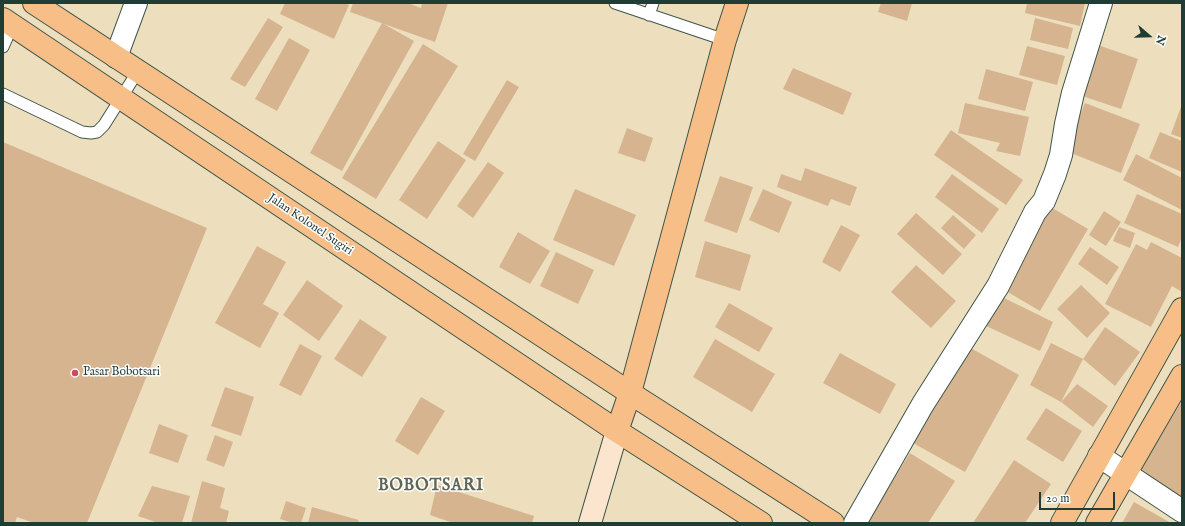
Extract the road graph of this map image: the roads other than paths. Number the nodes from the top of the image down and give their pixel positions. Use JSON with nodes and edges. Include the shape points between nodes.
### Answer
{"nodes":[{"id":1,"x":34,"y":3,"type":"edge"},
{"id":2,"x":136,"y":3,"type":"edge"},
{"id":3,"x":615,"y":3,"type":"edge"},
{"id":4,"x":653,"y":3,"type":"edge"},
{"id":5,"x":737,"y":3,"type":"edge"},
{"id":6,"x":1101,"y":3,"type":"edge"},
{"id":7,"x":649,"y":15,"type":"junction"},
{"id":8,"x":8,"y":22,"type":"edge"},
{"id":9,"x":725,"y":40,"type":"junction"},
{"id":10,"x":3,"y":47,"type":"edge"},
{"id":11,"x":116,"y":57,"type":"junction"},
{"id":12,"x":138,"y":71,"type":"junction"},
{"id":13,"x":3,"y":94,"type":"edge"},
{"id":14,"x":121,"y":99,"type":"junction"},
{"id":15,"x":1182,"y":309,"type":"edge"},
{"id":16,"x":1182,"y":376,"type":"edge"},
{"id":17,"x":630,"y":392,"type":"junction"},
{"id":18,"x":617,"y":431,"type":"junction"},
{"id":19,"x":1099,"y":456,"type":"junction"},
{"id":20,"x":1126,"y":473,"type":"junction"},
{"id":21,"x":1182,"y":510,"type":"edge"},
{"id":22,"x":590,"y":523,"type":"edge"},
{"id":23,"x":761,"y":523,"type":"edge"},
{"id":24,"x":833,"y":523,"type":"edge"},
{"id":25,"x":854,"y":523,"type":"edge"},
{"id":26,"x":1062,"y":523,"type":"edge"},
{"id":27,"x":1097,"y":523,"type":"edge"}],
"edges":[{"from":1,"to":11,"type":"main road"},
{"from":2,"to":11,"type":"street"},
{"from":3,"to":7,"type":"lane"},
{"from":4,"to":7,"type":"lane"},
{"from":5,"to":9,"type":"main road"},
{"from":6,"to":25,"type":"street","via":[[1073,93],[1061,155],[1044,201],[1035,212],[998,286],[923,404]]},
{"from":7,"to":9,"type":"lane"},
{"from":8,"to":10,"type":"lane"},
{"from":8,"to":14,"type":"main road","name":"Jalan Kolonel Sugiri"},
{"from":9,"to":17,"type":"main road"},
{"from":11,"to":12,"type":"main road"},
{"from":12,"to":14,"type":"lane"},
{"from":12,"to":17,"type":"main road"},
{"from":13,"to":14,"type":"lane","via":[[82,132],[91,133],[97,132],[104,125]]},
{"from":14,"to":18,"type":"main road","name":"Jalan Kolonel Sugiri"},
{"from":15,"to":19,"type":"main road"},
{"from":16,"to":20,"type":"main road"},
{"from":17,"to":18,"type":"main road"},
{"from":17,"to":24,"type":"main road"},
{"from":18,"to":22,"type":"main road"},
{"from":18,"to":23,"type":"main road","name":"Jalan Kolonel Sugiri"},
{"from":19,"to":20,"type":"street"},
{"from":19,"to":26,"type":"main road"},
{"from":20,"to":21,"type":"street"},
{"from":20,"to":27,"type":"main road"}]}
